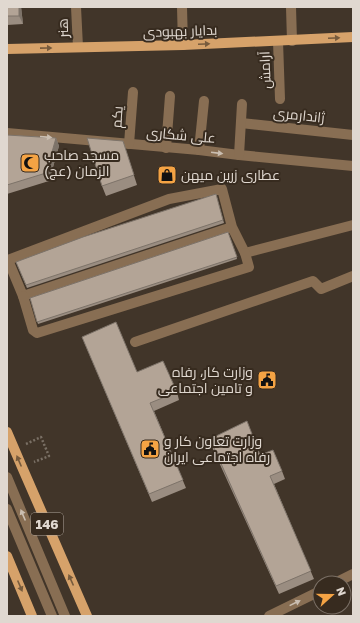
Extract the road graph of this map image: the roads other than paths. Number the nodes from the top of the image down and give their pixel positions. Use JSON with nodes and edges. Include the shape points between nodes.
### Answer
{"nodes":[{"id":1,"x":76,"y":7,"type":"edge"},
{"id":2,"x":182,"y":7,"type":"edge"},
{"id":3,"x":291,"y":7,"type":"edge"},
{"id":4,"x":353,"y":38,"type":"edge"},
{"id":5,"x":278,"y":41,"type":"junction"},
{"id":6,"x":292,"y":41,"type":"junction"},
{"id":7,"x":183,"y":45,"type":"junction"},
{"id":8,"x":78,"y":47,"type":"junction"},
{"id":9,"x":7,"y":49,"type":"edge"},
{"id":10,"x":133,"y":92,"type":"dead end"},
{"id":11,"x":170,"y":96,"type":"dead end"},
{"id":12,"x":280,"y":99,"type":"dead end"},
{"id":13,"x":204,"y":101,"type":"dead end"},
{"id":14,"x":242,"y":104,"type":"dead end"},
{"id":15,"x":241,"y":123,"type":"junction"},
{"id":16,"x":7,"y":133,"type":"edge"},
{"id":17,"x":353,"y":135,"type":"edge"},
{"id":18,"x":129,"y":144,"type":"junction"},
{"id":19,"x":166,"y":148,"type":"junction"},
{"id":20,"x":199,"y":150,"type":"junction"},
{"id":21,"x":239,"y":155,"type":"junction"},
{"id":22,"x":353,"y":166,"type":"edge"},
{"id":23,"x":353,"y":225,"type":"edge"},
{"id":24,"x":232,"y":226,"type":"junction"},
{"id":25,"x":245,"y":253,"type":"junction"},
{"id":26,"x":353,"y":276,"type":"edge"},
{"id":27,"x":23,"y":296,"type":"junction"},
{"id":28,"x":135,"y":342,"type":"dead end"},
{"id":29,"x":7,"y":432,"type":"edge"},
{"id":30,"x":7,"y":477,"type":"edge"},
{"id":31,"x":7,"y":509,"type":"edge"},
{"id":32,"x":7,"y":556,"type":"edge"},
{"id":33,"x":312,"y":595,"type":"edge"},
{"id":34,"x":32,"y":616,"type":"edge"},
{"id":35,"x":52,"y":616,"type":"edge"},
{"id":36,"x":65,"y":616,"type":"edge"},
{"id":37,"x":87,"y":616,"type":"edge"},
{"id":38,"x":271,"y":616,"type":"edge"}],
"edges":[{"from":1,"to":8,"type":"street","name":"هنر"},
{"from":2,"to":7,"type":"street"},
{"from":3,"to":6,"type":"street"},
{"from":6,"to":4,"type":"main road","name":"بدایار بهبودی","one_way":true},
{"from":5,"to":6,"type":"main road","name":"بدایار بهبودی"},
{"from":7,"to":5,"type":"main road","name":"بدایار بهبودی","one_way":true},
{"from":5,"to":12,"type":"street","name":"آرامش"},
{"from":7,"to":8,"type":"main road","name":"بدایار بهبودی"},
{"from":9,"to":8,"type":"main road","name":"بدایار بهبودی","one_way":true},
{"from":10,"to":18,"type":"street","name":"یکم"},
{"from":11,"to":19,"type":"street"},
{"from":13,"to":20,"type":"street"},
{"from":14,"to":15,"type":"street"},
{"from":15,"to":17,"type":"street","name":"ژاندارمری"},
{"from":15,"to":21,"type":"street"},
{"from":16,"to":18,"type":"street","name":"علی شکاری","one_way":true},
{"from":18,"to":19,"type":"street","name":"علی شکاری"},
{"from":19,"to":20,"type":"street","name":"علی شکاری"},
{"from":20,"to":21,"type":"street","name":"علی شکاری","one_way":true},
{"from":21,"to":22,"type":"street","name":"علی شکاری"},
{"from":23,"to":25,"type":"street"},
{"from":24,"to":25,"type":"street"},
{"from":24,"to":27,"type":"street"},
{"from":24,"to":27,"type":"street","via":[[222,189],[170,199],[8,260]]},
{"from":25,"to":27,"type":"street","via":[[249,267],[36,333]]},
{"from":26,"to":28,"type":"street","via":[[321,289],[313,280]]},
{"from":37,"to":29,"type":"main road","number":"146","one_way":true},
{"from":36,"to":30,"type":"street","one_way":true},
{"from":31,"to":35,"type":"street"},
{"from":32,"to":34,"type":"main road","one_way":true},
{"from":38,"to":33,"type":"street","one_way":true}]}
